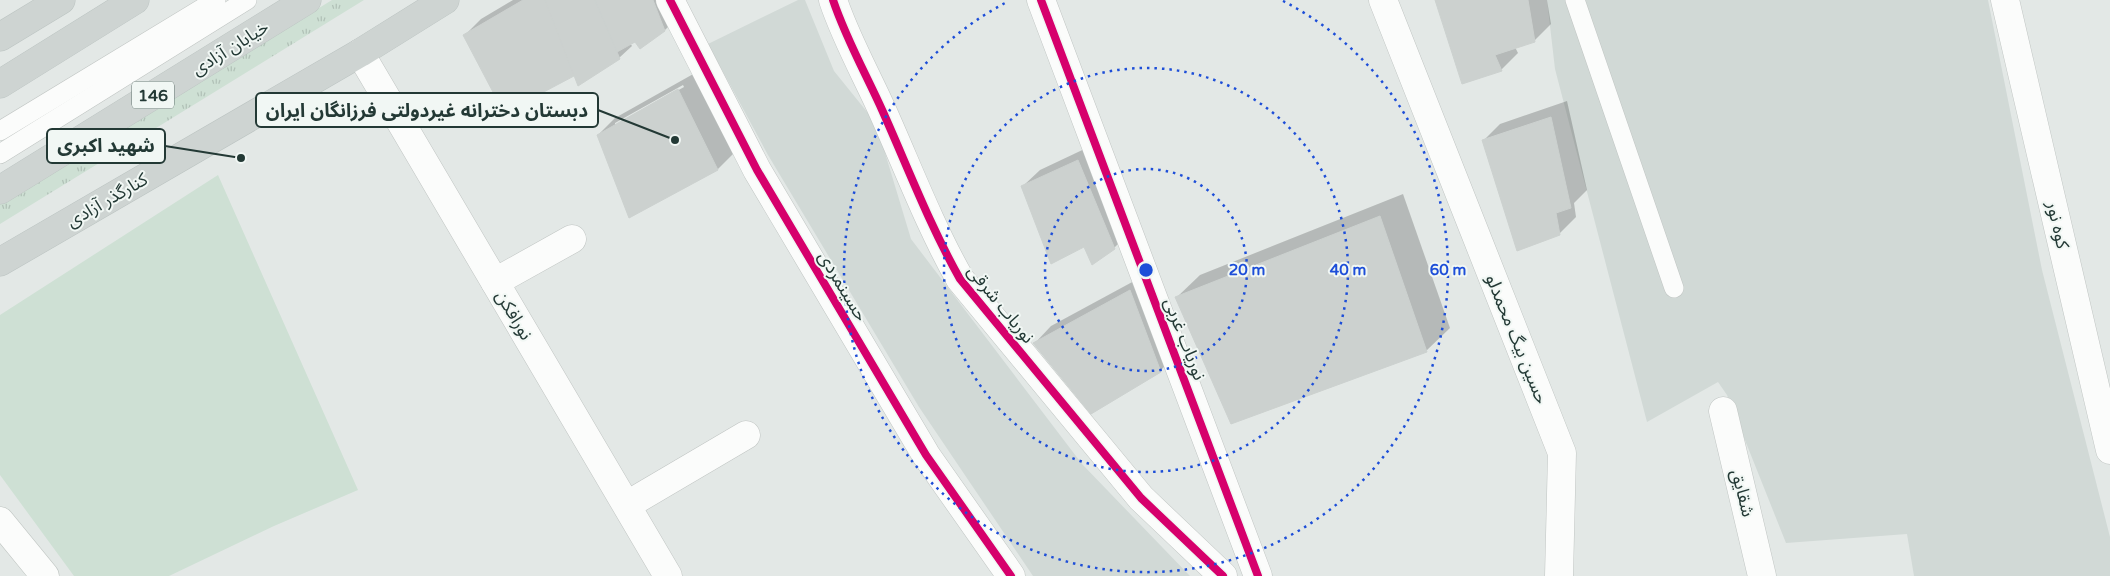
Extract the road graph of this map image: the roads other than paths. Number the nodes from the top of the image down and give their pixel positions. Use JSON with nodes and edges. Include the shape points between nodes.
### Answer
{"nodes":[{"id":1,"x":61,"y":0,"type":"edge"},
{"id":2,"x":135,"y":0,"type":"edge"},
{"id":3,"x":216,"y":0,"type":"edge"},
{"id":4,"x":247,"y":0,"type":"edge"},
{"id":5,"x":307,"y":0,"type":"edge"},
{"id":6,"x":445,"y":0,"type":"edge"},
{"id":7,"x":670,"y":0,"type":"edge"},
{"id":8,"x":833,"y":0,"type":"edge"},
{"id":9,"x":1041,"y":0,"type":"edge"},
{"id":10,"x":1383,"y":0,"type":"edge"},
{"id":11,"x":1575,"y":0,"type":"edge"},
{"id":12,"x":2005,"y":0,"type":"edge"},
{"id":13,"x":0,"y":37,"type":"edge"},
{"id":14,"x":360,"y":53,"type":"junction"},
{"id":15,"x":0,"y":84,"type":"edge"},
{"id":16,"x":0,"y":131,"type":"edge"},
{"id":17,"x":0,"y":154,"type":"edge"},
{"id":18,"x":0,"y":190,"type":"edge"},
{"id":19,"x":572,"y":239,"type":"dead end"},
{"id":20,"x":0,"y":262,"type":"edge"},
{"id":21,"x":495,"y":282,"type":"junction"},
{"id":22,"x":1674,"y":288,"type":"dead end"},
{"id":23,"x":1723,"y":411,"type":"dead end"},
{"id":24,"x":746,"y":435,"type":"dead end"},
{"id":25,"x":2110,"y":450,"type":"edge"},
{"id":26,"x":627,"y":505,"type":"junction"},
{"id":27,"x":0,"y":521,"type":"edge"},
{"id":28,"x":45,"y":576,"type":"edge"},
{"id":29,"x":668,"y":576,"type":"edge"},
{"id":30,"x":1011,"y":576,"type":"edge"},
{"id":31,"x":1223,"y":576,"type":"edge"},
{"id":32,"x":1258,"y":576,"type":"edge"},
{"id":33,"x":1559,"y":576,"type":"edge"},
{"id":34,"x":1762,"y":576,"type":"edge"}],
"edges":[{"from":1,"to":13,"type":"main road"},
{"from":2,"to":15,"type":"main road"},
{"from":3,"to":16,"type":"lane"},
{"from":4,"to":17,"type":"lane"},
{"from":5,"to":18,"type":"main road","name":"خیابان آزادی","number":"146"},
{"from":6,"to":14,"type":"main road","name":"کنارگذر آزادی"},
{"from":7,"to":30,"type":"street","name":"حسینمردی","via":[[757,170],[926,455]]},
{"from":8,"to":31,"type":"street","name":"نوریاب شرقی","via":[[944,251],[960,279],[1141,498]]},
{"from":9,"to":32,"type":"street","name":"نوریاب غربی"},
{"from":10,"to":33,"type":"street","name":"حسین بیگ محمدلو","via":[[1562,453]]},
{"from":11,"to":22,"type":"lane"},
{"from":12,"to":25,"type":"street","name":"کوه نور"},
{"from":14,"to":20,"type":"main road","name":"کنارگذر آزادی"},
{"from":14,"to":21,"type":"street","name":"نورافکن"},
{"from":19,"to":21,"type":"street"},
{"from":21,"to":26,"type":"street","name":"نورافکن"},
{"from":23,"to":34,"type":"street","name":"شقایق"},
{"from":24,"to":26,"type":"street"},
{"from":26,"to":29,"type":"street","name":"نورافکن"},
{"from":27,"to":28,"type":"street"}]}
